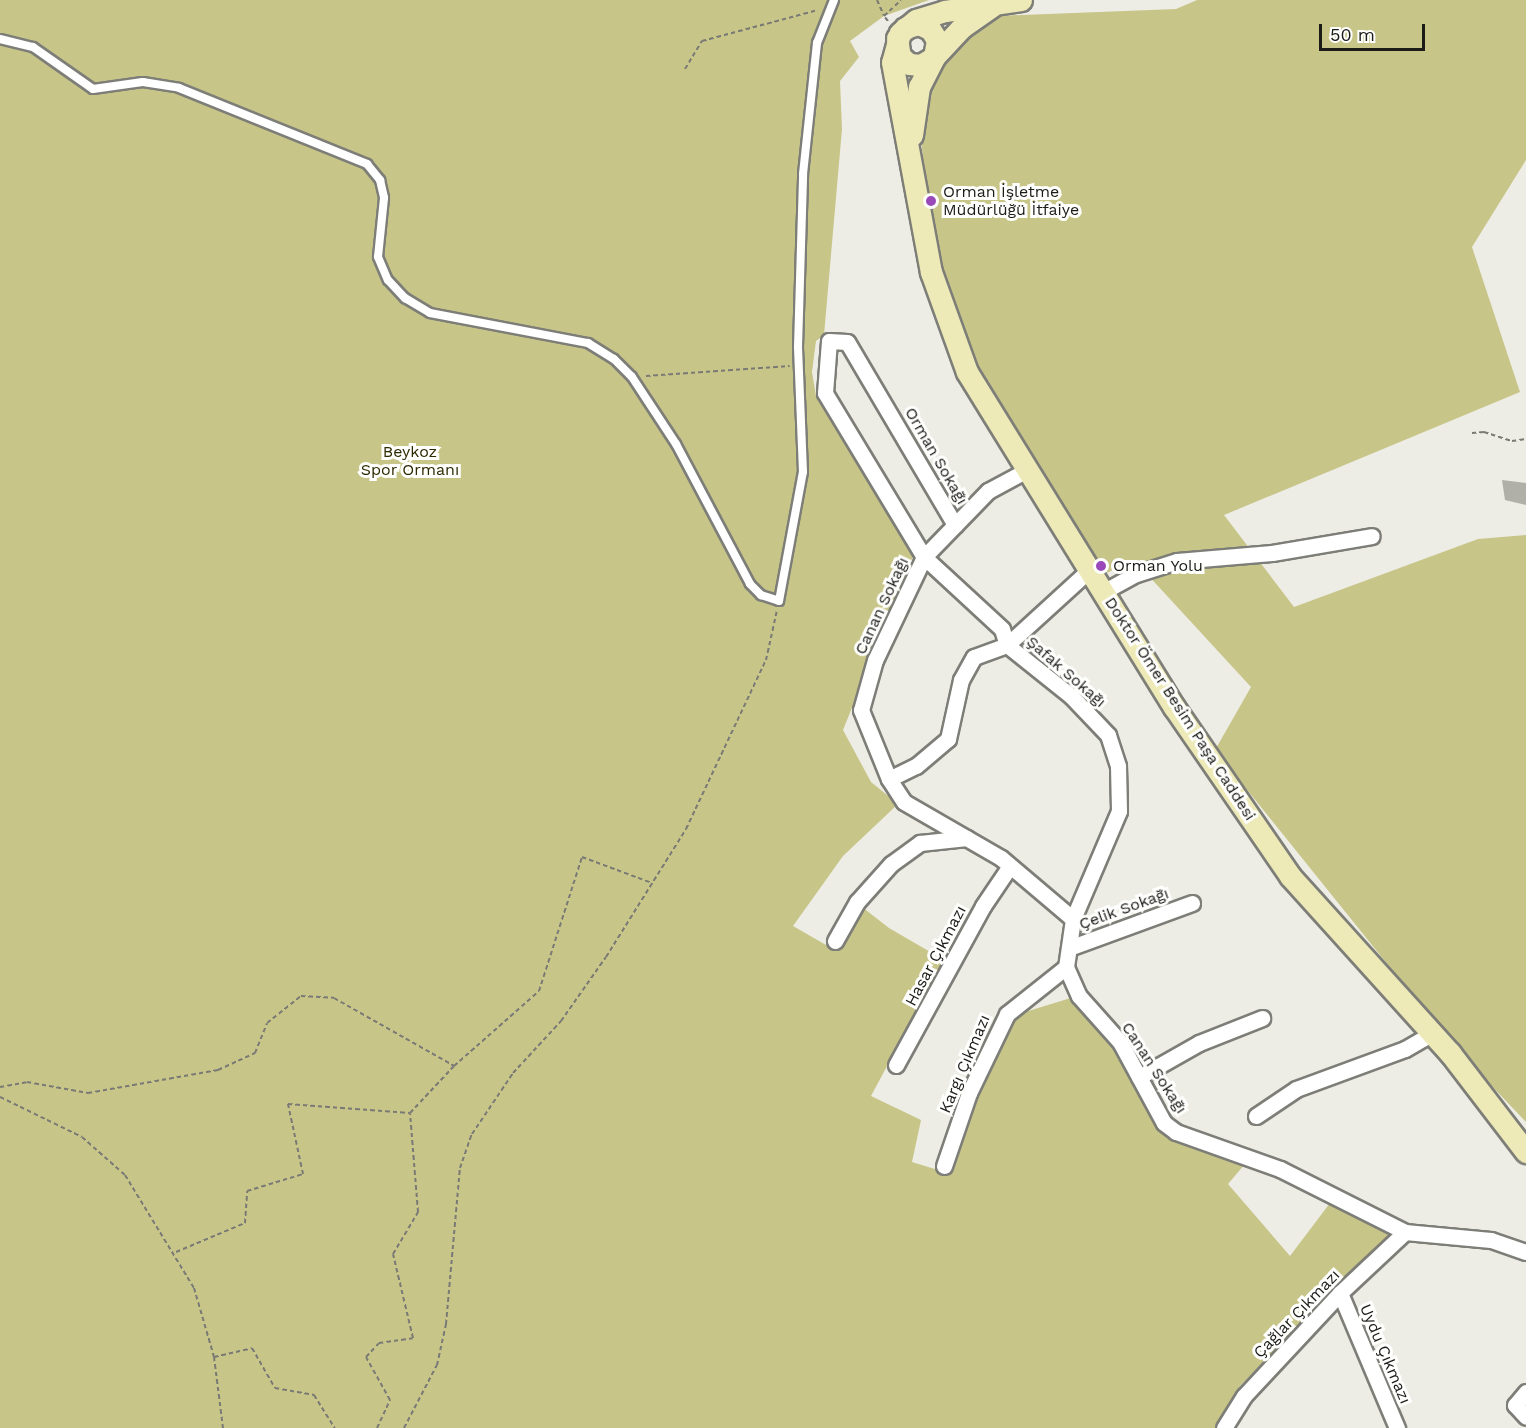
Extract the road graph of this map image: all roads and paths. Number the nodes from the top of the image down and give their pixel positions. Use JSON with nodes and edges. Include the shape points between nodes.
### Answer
{"nodes":[{"id":1,"x":877,"y":0,"type":"edge"},
{"id":2,"x":1021,"y":0,"type":"edge"},
{"id":3,"x":832,"y":3,"type":"edge"},
{"id":4,"x":994,"y":5,"type":"junction"},
{"id":5,"x":884,"y":16,"type":"dead end"},
{"id":6,"x":901,"y":33,"type":"junction"},
{"id":7,"x":0,"y":39,"type":"edge"},
{"id":8,"x":934,"y":57,"type":"junction"},
{"id":9,"x":685,"y":69,"type":"dead end"},
{"id":10,"x":911,"y":163,"type":"junction"},
{"id":11,"x":798,"y":365,"type":"junction"},
{"id":12,"x":632,"y":377,"type":"junction"},
{"id":13,"x":825,"y":393,"type":"joint"},
{"id":14,"x":1472,"y":433,"type":"dead end"},
{"id":15,"x":1526,"y":439,"type":"edge"},
{"id":16,"x":1028,"y":470,"type":"junction"},
{"id":17,"x":955,"y":525,"type":"junction"},
{"id":18,"x":1372,"y":536,"type":"dead end"},
{"id":19,"x":924,"y":557,"type":"junction"},
{"id":20,"x":1089,"y":570,"type":"junction"},
{"id":21,"x":1103,"y":592,"type":"junction"},
{"id":22,"x":779,"y":601,"type":"junction"},
{"id":23,"x":1007,"y":645,"type":"junction"},
{"id":24,"x":889,"y":779,"type":"junction"},
{"id":25,"x":967,"y":838,"type":"junction"},
{"id":26,"x":1010,"y":866,"type":"junction"},
{"id":27,"x":652,"y":883,"type":"junction"},
{"id":28,"x":1192,"y":903,"type":"dead end"},
{"id":29,"x":1073,"y":919,"type":"junction"},
{"id":30,"x":836,"y":941,"type":"dead end"},
{"id":31,"x":1069,"y":948,"type":"junction"},
{"id":32,"x":1066,"y":967,"type":"junction"},
{"id":33,"x":1262,"y":1018,"type":"dead end"},
{"id":34,"x":1432,"y":1033,"type":"junction"},
{"id":35,"x":896,"y":1065,"type":"dead end"},
{"id":36,"x":454,"y":1066,"type":"junction"},
{"id":37,"x":1139,"y":1077,"type":"junction"},
{"id":38,"x":0,"y":1087,"type":"edge"},
{"id":39,"x":0,"y":1097,"type":"edge"},
{"id":40,"x":410,"y":1113,"type":"junction"},
{"id":41,"x":1256,"y":1116,"type":"dead end"},
{"id":42,"x":1526,"y":1152,"type":"edge"},
{"id":43,"x":944,"y":1166,"type":"dead end"},
{"id":44,"x":1405,"y":1232,"type":"junction"},
{"id":45,"x":176,"y":1252,"type":"junction"},
{"id":46,"x":1526,"y":1252,"type":"edge"},
{"id":47,"x":1340,"y":1293,"type":"junction"},
{"id":48,"x":214,"y":1357,"type":"junction"},
{"id":49,"x":1526,"y":1392,"type":"edge"},
{"id":50,"x":1526,"y":1417,"type":"edge"},
{"id":51,"x":223,"y":1428,"type":"edge"},
{"id":52,"x":335,"y":1428,"type":"edge"},
{"id":53,"x":377,"y":1428,"type":"edge"},
{"id":54,"x":404,"y":1428,"type":"edge"},
{"id":55,"x":1224,"y":1428,"type":"edge"},
{"id":56,"x":1397,"y":1428,"type":"edge"}],
"edges":[{"from":1,"to":5,"type":"path"},
{"from":2,"to":4,"type":"street"},
{"from":3,"to":9,"type":"path","via":[[702,40]]},
{"from":3,"to":11,"type":"lane","via":[[818,43],[804,174]]},
{"from":4,"to":6,"type":"street","via":[[945,11],[916,20]]},
{"from":4,"to":8,"type":"street","via":[[960,28]]},
{"from":6,"to":8,"type":"street","via":[[900,56],[909,64],[921,65]]},
{"from":6,"to":8,"type":"street","via":[[918,24],[930,28],[937,40]]},
{"from":6,"to":10,"type":"street","name":"Doktor Ömer Besim Paşa Caddesi","via":[[892,62],[893,78]]},
{"from":7,"to":12,"type":"lane","via":[[33,47],[93,89],[143,82],[179,88],[367,164],[380,180],[384,198],[378,257],[388,280],[405,298],[430,313],[588,343]]},
{"from":8,"to":10,"type":"street","via":[[919,87],[914,108]]},
{"from":10,"to":16,"type":"street","name":"Doktor Ömer Besim Paşa Caddesi","via":[[931,272],[947,326],[967,372]]},
{"from":11,"to":12,"type":"path"},
{"from":11,"to":22,"type":"lane","via":[[803,472]]},
{"from":12,"to":22,"type":"lane","via":[[676,444],[750,584],[761,595]]},
{"from":13,"to":17,"type":"street","name":"Orman Sokağı","via":[[829,341],[848,342]]},
{"from":13,"to":19,"type":"street","name":"Şafak Sokağı"},
{"from":14,"to":15,"type":"path","via":[[1484,432],[1512,441]]},
{"from":16,"to":17,"type":"street","name":"Orman Sokağı","via":[[988,491]]},
{"from":16,"to":20,"type":"street","name":"Doktor Ömer Besim Paşa Caddesi"},
{"from":17,"to":19,"type":"street","name":"Canan Sokağı"},
{"from":18,"to":21,"type":"street","via":[[1272,553],[1177,561],[1136,574]]},
{"from":19,"to":23,"type":"street","name":"Şafak Sokağı","via":[[1002,629]]},
{"from":19,"to":24,"type":"street","name":"Canan Sokağı","via":[[875,660],[861,710]]},
{"from":20,"to":21,"type":"street","name":"Doktor Ömer Besim Paşa Caddesi"},
{"from":20,"to":23,"type":"street"},
{"from":21,"to":34,"type":"street","name":"Doktor Ömer Besim Paşa Caddesi","via":[[1174,707],[1290,876]]},
{"from":22,"to":27,"type":"path","via":[[766,660],[686,829]]},
{"from":23,"to":24,"type":"street","via":[[974,657],[961,680],[948,739],[916,766]]},
{"from":23,"to":29,"type":"street","name":"Şafak Sokağı","via":[[1071,696],[1108,735],[1118,765],[1119,811]]},
{"from":24,"to":25,"type":"street","name":"Canan Sokağı","via":[[904,802]]},
{"from":25,"to":26,"type":"street","name":"Canan Sokağı"},
{"from":25,"to":30,"type":"street","via":[[920,843],[891,864],[857,902]]},
{"from":26,"to":29,"type":"street","name":"Canan Sokağı"},
{"from":26,"to":35,"type":"street","name":"Hasar Çıkmazı","via":[[983,906]]},
{"from":27,"to":36,"type":"path","via":[[582,857],[539,991]]},
{"from":27,"to":54,"type":"path","via":[[561,1021],[513,1073],[472,1134],[460,1168],[446,1324],[437,1365]]},
{"from":28,"to":31,"type":"street","name":"Çelik Sokağı"},
{"from":29,"to":31,"type":"street"},
{"from":31,"to":32,"type":"street"},
{"from":32,"to":37,"type":"street","name":"Canan Sokağı","via":[[1079,996],[1120,1042]]},
{"from":32,"to":43,"type":"street","name":"Kargı Çıkmazı","via":[[1006,1014],[969,1093]]},
{"from":33,"to":37,"type":"street","via":[[1198,1043]]},
{"from":34,"to":41,"type":"street","via":[[1405,1049],[1296,1089]]},
{"from":34,"to":42,"type":"street","name":"Doktor Ömer Besim Paşa Caddesi"},
{"from":36,"to":38,"type":"path","via":[[334,998],[301,996],[267,1023],[255,1053],[218,1070],[88,1093],[27,1082]]},
{"from":36,"to":40,"type":"path"},
{"from":37,"to":44,"type":"street","name":"Canan Sokağı","via":[[1164,1123],[1176,1132],[1280,1169]]},
{"from":39,"to":45,"type":"path","via":[[82,1137],[104,1154],[124,1175]]},
{"from":40,"to":45,"type":"path","via":[[288,1104],[303,1174],[247,1191],[245,1223]]},
{"from":40,"to":53,"type":"path","via":[[418,1212],[393,1254],[412,1338],[379,1343],[366,1357],[390,1400]]},
{"from":44,"to":46,"type":"street","name":"Canan Sokağı","via":[[1491,1240]]},
{"from":44,"to":47,"type":"street","name":"Çağlar Çıkmazı"},
{"from":45,"to":48,"type":"path","via":[[194,1288]]},
{"from":47,"to":55,"type":"street","name":"Çağlar Çıkmazı","via":[[1244,1396]]},
{"from":47,"to":56,"type":"street","name":"Uydu Çıkmazı"},
{"from":48,"to":51,"type":"path"},
{"from":48,"to":52,"type":"path","via":[[252,1348],[275,1388],[314,1395]]},
{"from":49,"to":50,"type":"street","via":[[1515,1405]]}]}
